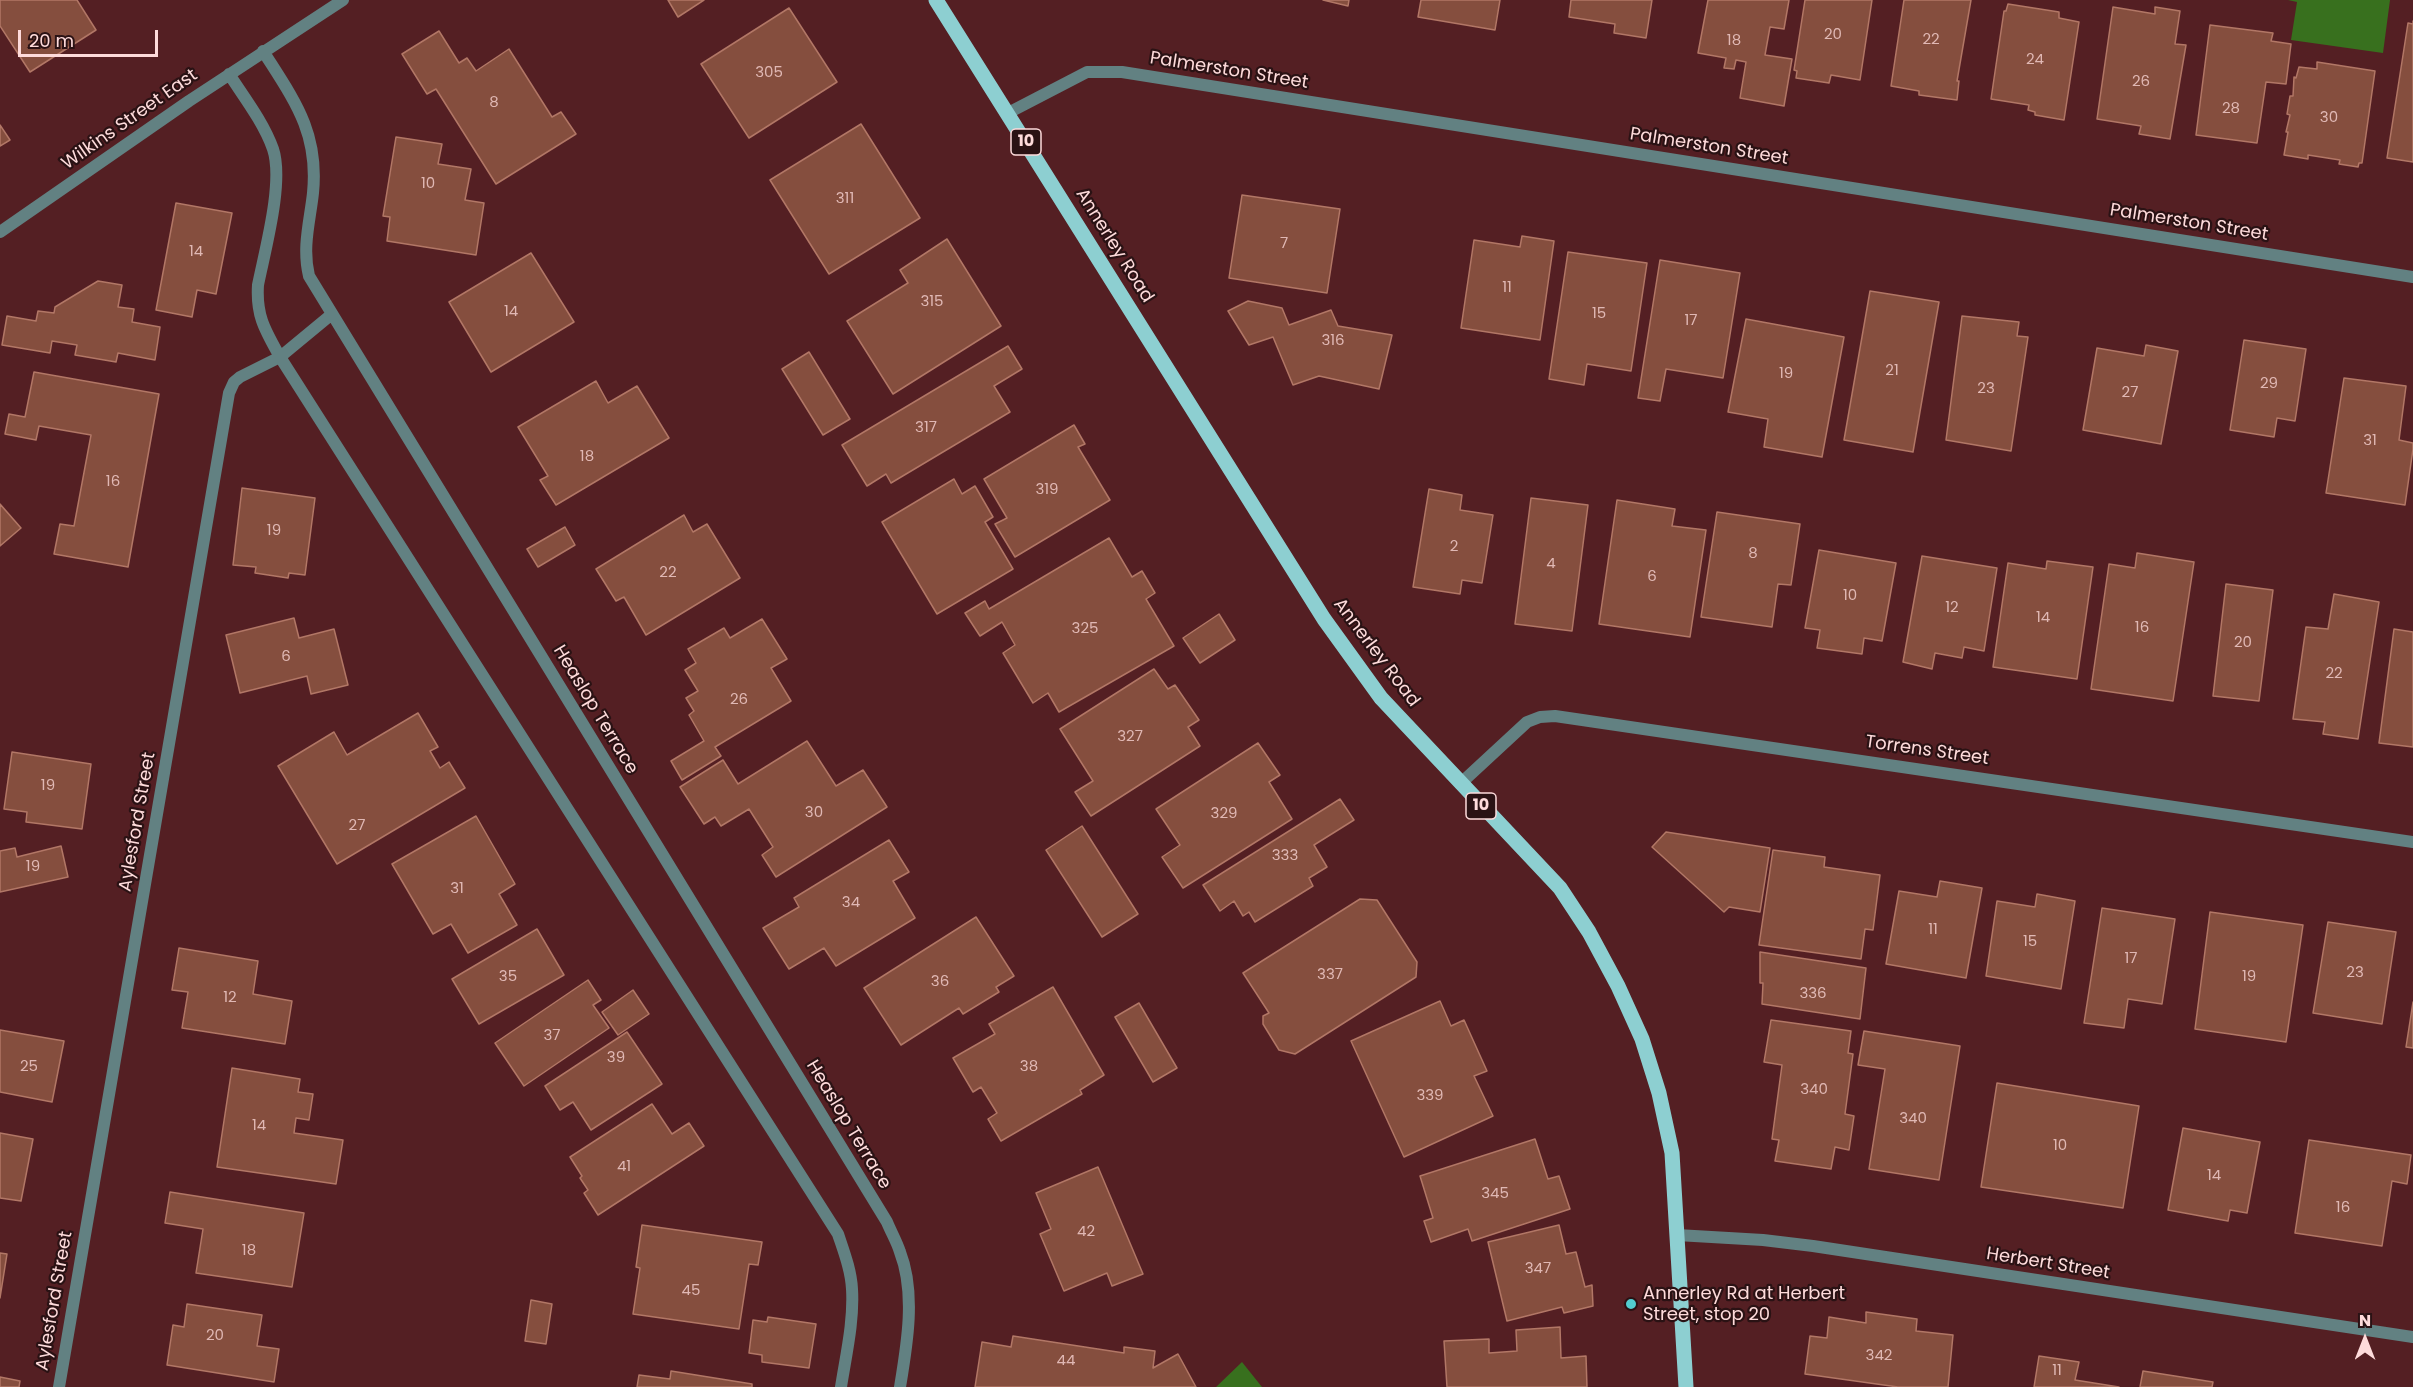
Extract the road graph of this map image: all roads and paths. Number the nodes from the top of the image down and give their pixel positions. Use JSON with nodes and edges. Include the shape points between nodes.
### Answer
{"nodes":[{"id":1,"x":343,"y":0,"type":"edge"},
{"id":2,"x":936,"y":0,"type":"edge"},
{"id":3,"x":263,"y":51,"type":"junction"},
{"id":4,"x":229,"y":74,"type":"junction"},
{"id":5,"x":1008,"y":113,"type":"junction"},
{"id":6,"x":0,"y":232,"type":"edge"},
{"id":7,"x":2413,"y":277,"type":"edge"},
{"id":8,"x":332,"y":314,"type":"junction"},
{"id":9,"x":280,"y":357,"type":"junction"},
{"id":10,"x":1460,"y":784,"type":"junction"},
{"id":11,"x":2413,"y":842,"type":"edge"},
{"id":12,"x":1677,"y":1235,"type":"junction"},
{"id":13,"x":2413,"y":1337,"type":"edge"},
{"id":14,"x":59,"y":1387,"type":"edge"},
{"id":15,"x":841,"y":1387,"type":"edge"},
{"id":16,"x":900,"y":1387,"type":"edge"},
{"id":17,"x":1686,"y":1387,"type":"edge"}],
"edges":[{"from":1,"to":3,"type":"street","name":"Wilkins Street East"},
{"from":2,"to":5,"type":"main road","name":"Annerley Road","number":"10"},
{"from":3,"to":4,"type":"street","name":"Wilkins Street East"},
{"from":3,"to":8,"type":"street","name":"Heaslop Terrace","via":[[298,106],[312,144],[315,168],[306,264]]},
{"from":4,"to":6,"type":"street","name":"Wilkins Street East"},
{"from":4,"to":9,"type":"street","via":[[267,136],[275,159],[276,185],[257,301],[262,325]]},
{"from":5,"to":7,"type":"street","name":"Palmerston Street","via":[[1087,72],[1122,72]]},
{"from":5,"to":10,"type":"main road","name":"Annerley Road","number":"10","via":[[1324,619],[1381,698]]},
{"from":8,"to":9,"type":"street","name":"Aylesford Street"},
{"from":8,"to":16,"type":"street","name":"Heaslop Terrace","via":[[886,1222],[901,1253],[907,1284],[908,1317]]},
{"from":9,"to":14,"type":"street","name":"Aylesford Street","via":[[240,377],[229,393]]},
{"from":9,"to":15,"type":"street","via":[[838,1234],[852,1289],[850,1334]]},
{"from":10,"to":11,"type":"street","name":"Torrens Street","via":[[1527,722],[1555,716]]},
{"from":10,"to":12,"type":"main road","name":"Annerley Road","number":"10","via":[[1560,888],[1618,986],[1642,1039],[1659,1093],[1672,1154]]},
{"from":12,"to":13,"type":"street","name":"Herbert Street","via":[[1813,1246]]},
{"from":12,"to":17,"type":"main road","name":"Annerley Road","number":"10"}]}
